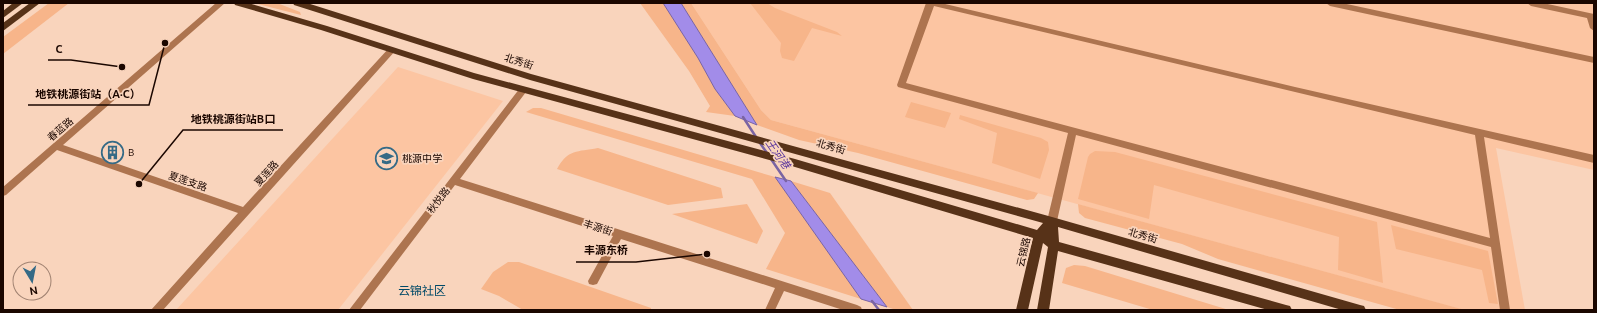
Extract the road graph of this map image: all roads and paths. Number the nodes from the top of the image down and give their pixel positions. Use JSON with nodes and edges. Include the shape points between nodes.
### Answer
{"nodes":[{"id":1,"x":19,"y":3,"type":"edge"},
{"id":2,"x":36,"y":3,"type":"edge"},
{"id":3,"x":221,"y":3,"type":"edge"},
{"id":4,"x":238,"y":3,"type":"edge"},
{"id":5,"x":297,"y":3,"type":"edge"},
{"id":6,"x":930,"y":3,"type":"edge"},
{"id":7,"x":1330,"y":3,"type":"edge"},
{"id":8,"x":1531,"y":3,"type":"edge"},
{"id":9,"x":3,"y":15,"type":"edge"},
{"id":10,"x":1592,"y":16,"type":"edge"},
{"id":11,"x":3,"y":28,"type":"edge"},
{"id":12,"x":1594,"y":28,"type":"edge"},
{"id":13,"x":392,"y":50,"type":"junction"},
{"id":14,"x":1594,"y":60,"type":"edge"},
{"id":15,"x":522,"y":90,"type":"junction"},
{"id":16,"x":1073,"y":131,"type":"junction"},
{"id":17,"x":1479,"y":132,"type":"junction"},
{"id":18,"x":56,"y":146,"type":"junction"},
{"id":19,"x":1594,"y":159,"type":"edge"},
{"id":20,"x":453,"y":181,"type":"junction"},
{"id":21,"x":3,"y":192,"type":"edge"},
{"id":22,"x":245,"y":212,"type":"junction"},
{"id":23,"x":1052,"y":221,"type":"junction"},
{"id":24,"x":619,"y":234,"type":"junction"},
{"id":25,"x":1039,"y":235,"type":"junction"},
{"id":26,"x":1495,"y":244,"type":"junction"},
{"id":27,"x":1054,"y":245,"type":"junction"},
{"id":28,"x":593,"y":280,"type":"dead end"},
{"id":29,"x":781,"y":286,"type":"junction"},
{"id":30,"x":156,"y":310,"type":"edge"},
{"id":31,"x":354,"y":310,"type":"edge"},
{"id":32,"x":770,"y":310,"type":"edge"},
{"id":33,"x":857,"y":310,"type":"edge"},
{"id":34,"x":1022,"y":310,"type":"edge"},
{"id":35,"x":1042,"y":310,"type":"edge"},
{"id":36,"x":1286,"y":310,"type":"edge"},
{"id":37,"x":1360,"y":310,"type":"edge"},
{"id":38,"x":1505,"y":310,"type":"edge"}],
"edges":[{"from":1,"to":9,"type":"main road"},
{"from":2,"to":11,"type":"main road"},
{"from":3,"to":18,"type":"street","name":"春蓝路"},
{"from":4,"to":13,"type":"main road"},
{"from":5,"to":23,"type":"main road","name":"北秀街","via":[[530,77]]},
{"from":6,"to":16,"type":"street","via":[[901,85]]},
{"from":6,"to":17,"type":"street"},
{"from":7,"to":14,"type":"street"},
{"from":8,"to":10,"type":"street"},
{"from":10,"to":12,"type":"street"},
{"from":13,"to":15,"type":"main road"},
{"from":13,"to":22,"type":"street","name":"夏莲路"},
{"from":15,"to":20,"type":"street","name":"秋悦路"},
{"from":15,"to":25,"type":"main road","via":[[795,163]]},
{"from":16,"to":23,"type":"street"},
{"from":16,"to":26,"type":"street"},
{"from":17,"to":19,"type":"street"},
{"from":17,"to":26,"type":"street"},
{"from":18,"to":21,"type":"street","name":"春蓝路"},
{"from":18,"to":22,"type":"street","name":"夏莲支路"},
{"from":20,"to":24,"type":"street","name":"丰源街"},
{"from":20,"to":31,"type":"street","name":"秋悦路"},
{"from":22,"to":30,"type":"street","name":"夏莲路"},
{"from":23,"to":25,"type":"main road","name":"云锦路"},
{"from":23,"to":27,"type":"main road"},
{"from":23,"to":37,"type":"main road","name":"北秀街"},
{"from":24,"to":28,"type":"street"},
{"from":24,"to":29,"type":"street","name":"丰源街"},
{"from":25,"to":27,"type":"main road"},
{"from":25,"to":34,"type":"main road","name":"云锦路"},
{"from":26,"to":38,"type":"street"},
{"from":27,"to":35,"type":"main road"},
{"from":27,"to":36,"type":"main road"},
{"from":29,"to":32,"type":"street"},
{"from":29,"to":33,"type":"street","name":"丰源街"}]}
